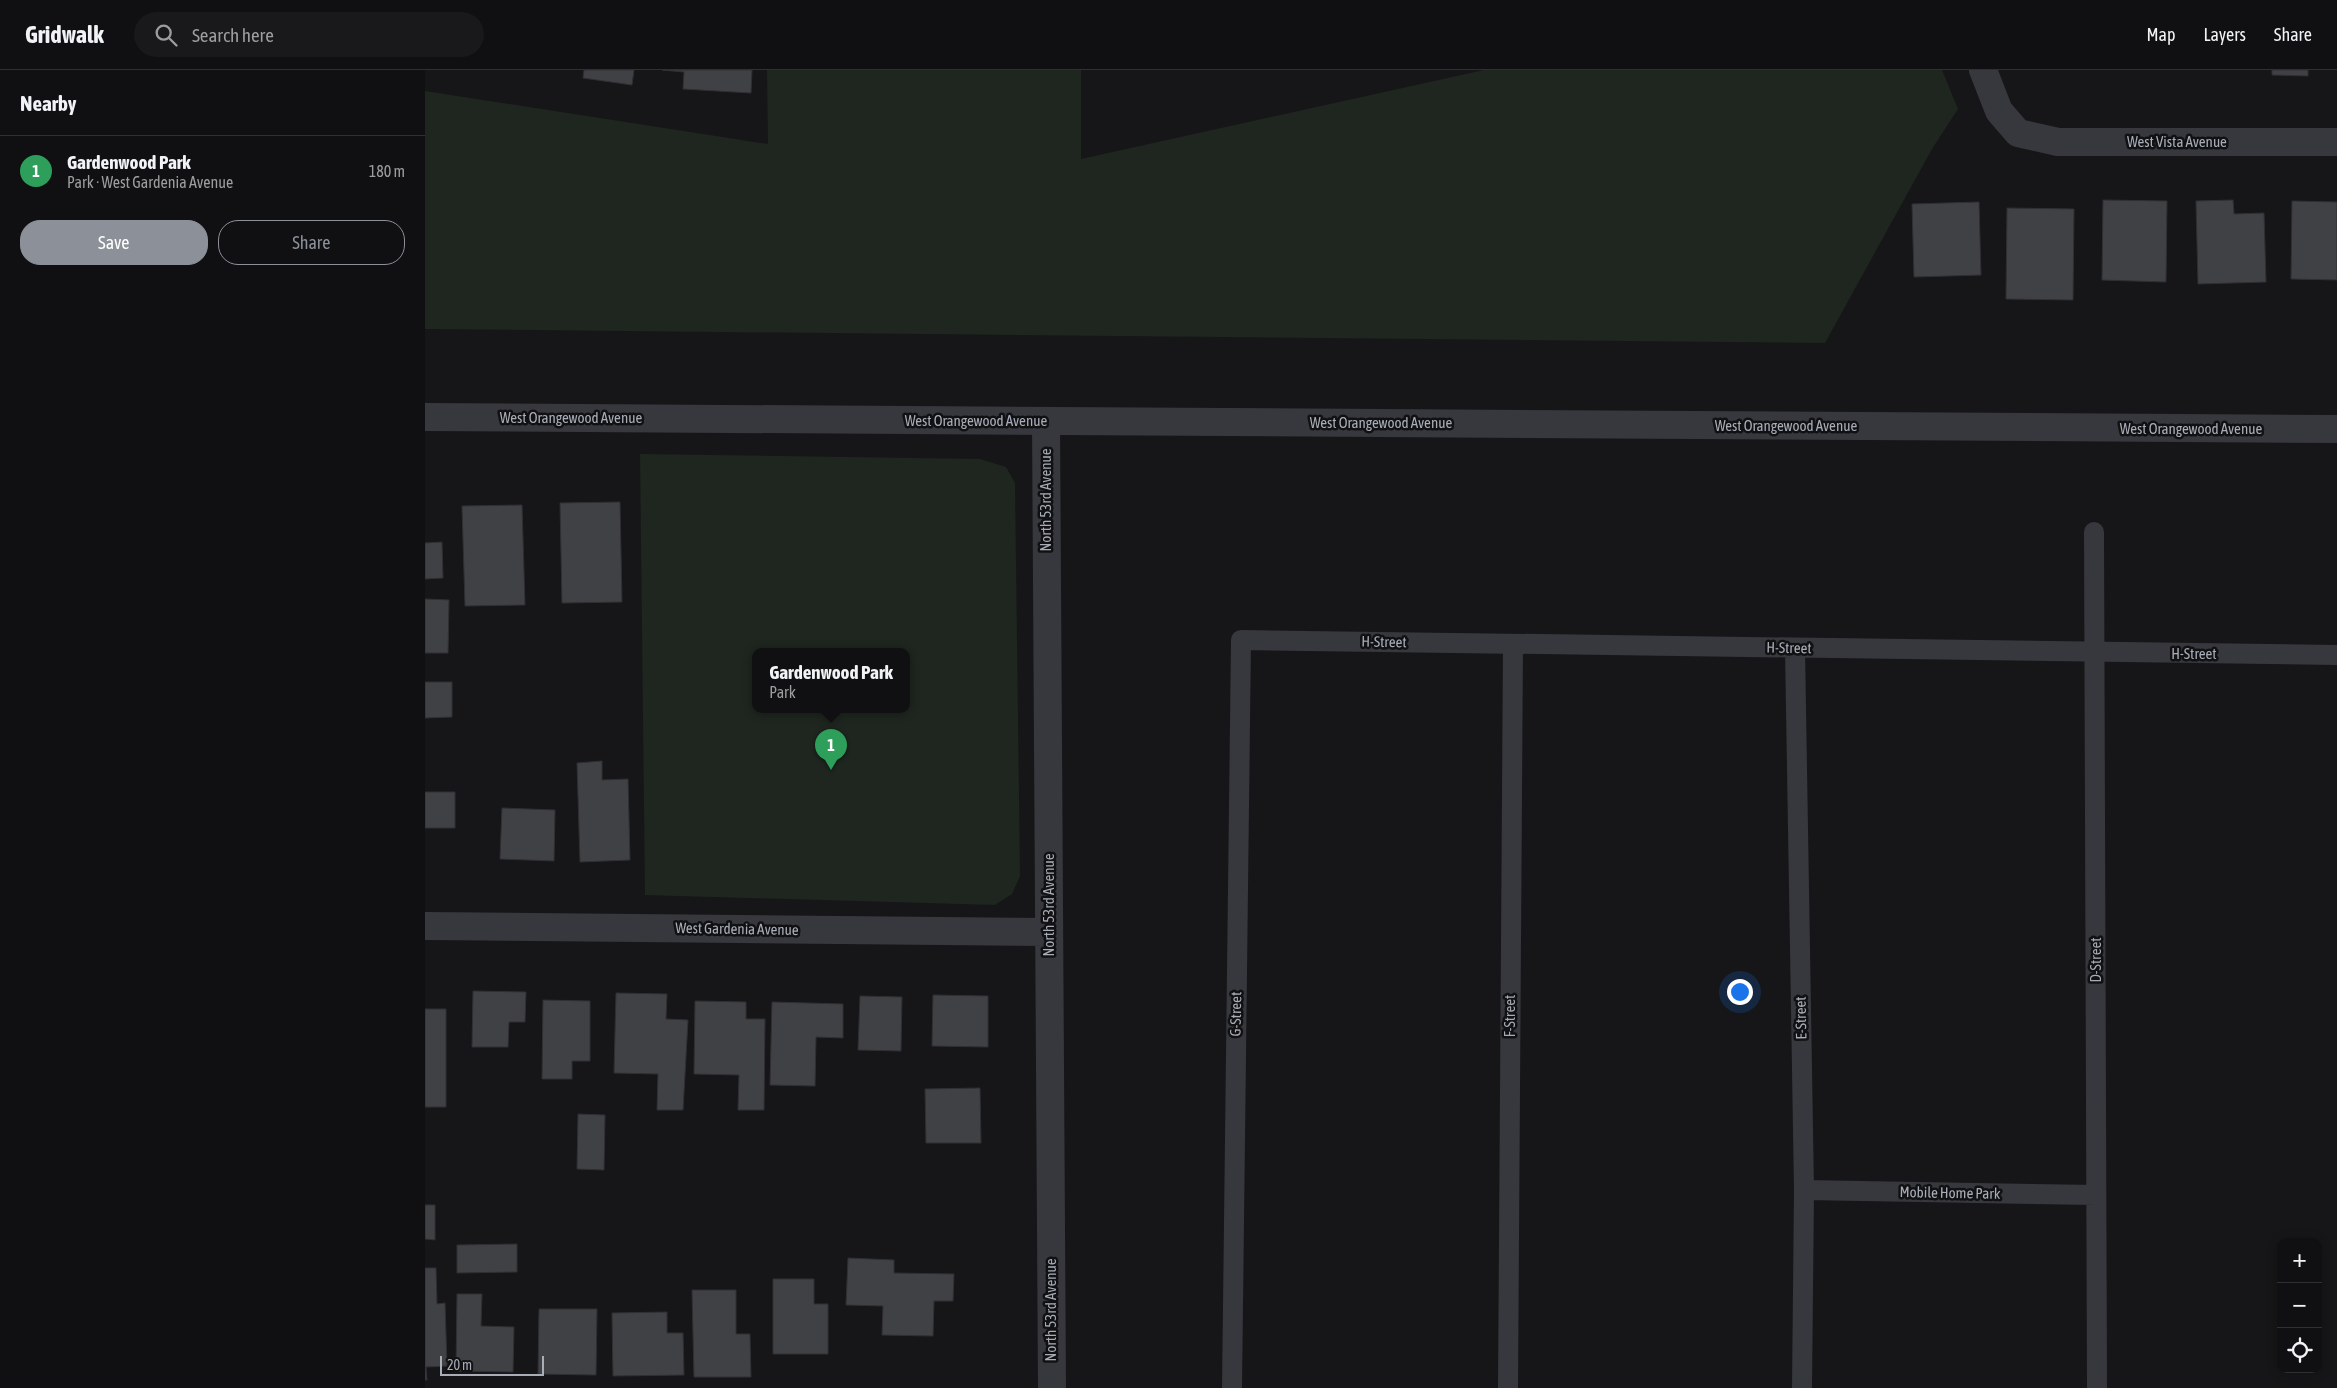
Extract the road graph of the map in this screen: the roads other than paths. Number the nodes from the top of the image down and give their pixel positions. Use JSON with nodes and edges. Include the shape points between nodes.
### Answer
{"nodes":[{"id":1,"x":1983,"y":70,"type":"edge"},
{"id":2,"x":2337,"y":142,"type":"edge"},
{"id":3,"x":425,"y":417,"type":"edge"},
{"id":4,"x":1046,"y":421,"type":"junction"},
{"id":5,"x":2337,"y":430,"type":"edge"},
{"id":6,"x":2094,"y":532,"type":"dead end"},
{"id":7,"x":1241,"y":640,"type":"joint"},
{"id":8,"x":1513,"y":644,"type":"junction"},
{"id":9,"x":1795,"y":648,"type":"junction"},
{"id":10,"x":2095,"y":653,"type":"junction"},
{"id":11,"x":2337,"y":655,"type":"edge"},
{"id":12,"x":425,"y":926,"type":"edge"},
{"id":13,"x":1049,"y":932,"type":"junction"},
{"id":14,"x":1804,"y":1190,"type":"junction"},
{"id":15,"x":2096,"y":1196,"type":"junction"},
{"id":16,"x":1052,"y":1388,"type":"edge"},
{"id":17,"x":1232,"y":1388,"type":"edge"},
{"id":18,"x":1508,"y":1388,"type":"edge"},
{"id":19,"x":1802,"y":1388,"type":"edge"},
{"id":20,"x":2097,"y":1388,"type":"edge"}],
"edges":[{"from":1,"to":2,"type":"street","name":"West Vista Avenue","via":[[1999,111],[2018,133],[2058,142]]},
{"from":3,"to":4,"type":"street","name":"West Orangewood Avenue"},
{"from":4,"to":5,"type":"street","name":"West Orangewood Avenue"},
{"from":4,"to":13,"type":"street","name":"North 53rd Avenue"},
{"from":6,"to":10,"type":"lane","name":"D-Street"},
{"from":7,"to":8,"type":"lane","name":"H-Street"},
{"from":7,"to":17,"type":"lane","name":"G-Street"},
{"from":8,"to":9,"type":"lane","name":"H-Street"},
{"from":8,"to":18,"type":"lane","name":"F-Street"},
{"from":9,"to":10,"type":"lane","name":"H-Street"},
{"from":9,"to":14,"type":"lane","name":"E-Street"},
{"from":10,"to":11,"type":"lane","name":"H-Street"},
{"from":10,"to":15,"type":"lane","name":"D-Street"},
{"from":12,"to":13,"type":"street","name":"West Gardenia Avenue"},
{"from":13,"to":16,"type":"street","name":"North 53rd Avenue"},
{"from":14,"to":15,"type":"lane","name":"Mobile Home Park"},
{"from":14,"to":19,"type":"lane","name":"E-Street"},
{"from":15,"to":20,"type":"lane","name":"D-Street"}]}
